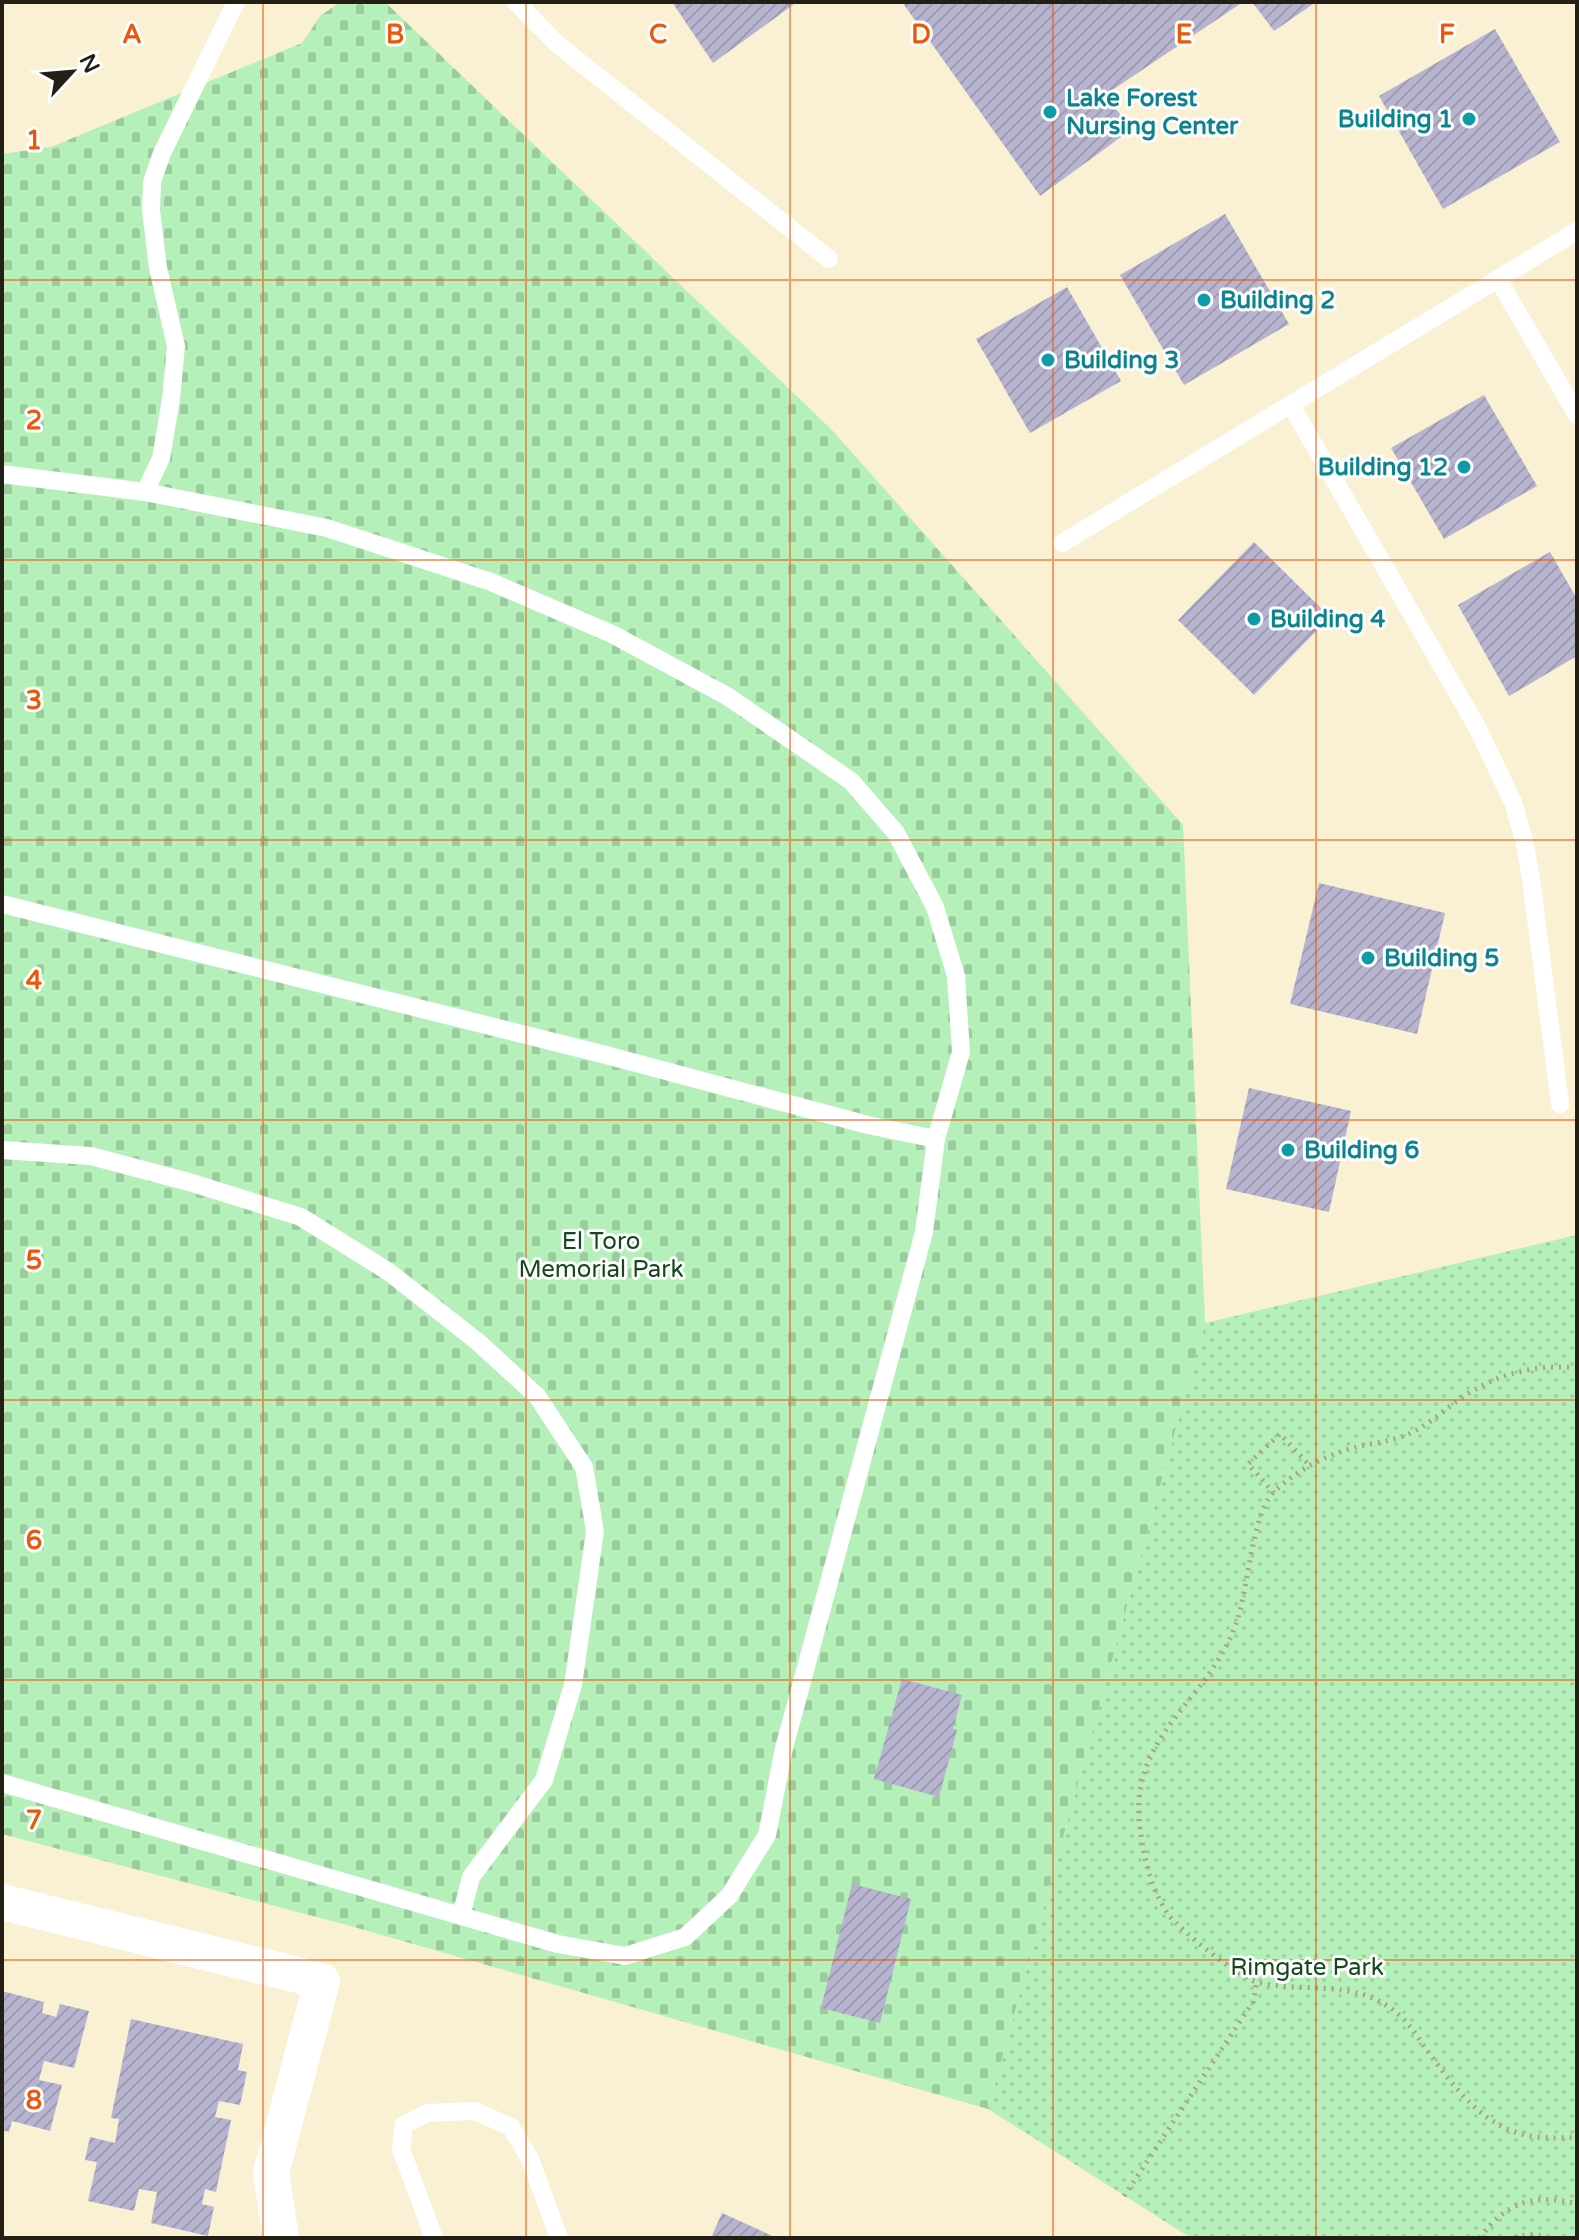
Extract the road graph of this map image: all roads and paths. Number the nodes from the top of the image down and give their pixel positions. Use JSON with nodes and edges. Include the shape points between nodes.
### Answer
{"nodes":[{"id":1,"x":236,"y":2,"type":"edge"},
{"id":2,"x":516,"y":2,"type":"edge"},
{"id":3,"x":1577,"y":231,"type":"edge"},
{"id":4,"x":829,"y":259,"type":"dead end"},
{"id":5,"x":1498,"y":279,"type":"junction"},
{"id":6,"x":1291,"y":405,"type":"junction"},
{"id":7,"x":1577,"y":415,"type":"edge"},
{"id":8,"x":2,"y":474,"type":"edge"},
{"id":9,"x":145,"y":492,"type":"junction"},
{"id":10,"x":1062,"y":543,"type":"dead end"},
{"id":11,"x":2,"y":904,"type":"edge"},
{"id":12,"x":1560,"y":1104,"type":"dead end"},
{"id":13,"x":936,"y":1139,"type":"junction"},
{"id":14,"x":2,"y":1150,"type":"edge"},
{"id":15,"x":1577,"y":1368,"type":"edge"},
{"id":16,"x":1310,"y":1466,"type":"junction"},
{"id":17,"x":1274,"y":1493,"type":"junction"},
{"id":18,"x":2,"y":1783,"type":"edge"},
{"id":19,"x":2,"y":1902,"type":"edge"},
{"id":20,"x":461,"y":1916,"type":"junction"},
{"id":21,"x":1257,"y":1983,"type":"junction"},
{"id":22,"x":1577,"y":2138,"type":"edge"},
{"id":23,"x":1124,"y":2196,"type":"dead end"},
{"id":24,"x":1577,"y":2204,"type":"edge"},
{"id":25,"x":281,"y":2238,"type":"edge"},
{"id":26,"x":434,"y":2238,"type":"edge"},
{"id":27,"x":559,"y":2238,"type":"edge"},
{"id":28,"x":1480,"y":2238,"type":"edge"},
{"id":29,"x":1515,"y":2238,"type":"edge"},
{"id":30,"x":1547,"y":2238,"type":"edge"}],
"edges":[{"from":1,"to":9,"type":"lane","via":[[152,182],[158,268],[176,346],[161,458]]},
{"from":2,"to":4,"type":"lane","via":[[557,44]]},
{"from":3,"to":5,"type":"lane"},
{"from":5,"to":6,"type":"lane"},
{"from":5,"to":7,"type":"lane"},
{"from":6,"to":10,"type":"lane"},
{"from":6,"to":12,"type":"lane","via":[[1477,727],[1513,802],[1531,879]]},
{"from":8,"to":9,"type":"lane"},
{"from":9,"to":13,"type":"lane","via":[[327,528],[491,582],[612,634],[714,689],[851,781],[896,833],[935,907],[956,976],[961,1052]]},
{"from":11,"to":13,"type":"lane"},
{"from":13,"to":20,"type":"lane","via":[[924,1232],[784,1748],[767,1835],[729,1896],[685,1937],[625,1956],[558,1944]]},
{"from":14,"to":20,"type":"lane","via":[[91,1156],[301,1217],[389,1272],[478,1342],[537,1396],[584,1467],[595,1531],[573,1685],[544,1780],[471,1877]]},
{"from":15,"to":16,"type":"path","via":[[1524,1369],[1494,1380],[1401,1437],[1356,1447]]},
{"from":16,"to":17,"type":"path"},
{"from":16,"to":17,"type":"path","via":[[1280,1434],[1248,1464]]},
{"from":17,"to":21,"type":"path","via":[[1256,1534],[1236,1624],[1220,1659],[1163,1733],[1138,1793],[1148,1872],[1167,1912],[1192,1940]]},
{"from":18,"to":20,"type":"lane"},
{"from":19,"to":25,"type":"street","via":[[322,1981],[271,2173]]},
{"from":21,"to":22,"type":"path","via":[[1329,1987],[1383,2003],[1404,2017],[1457,2090],[1482,2114],[1507,2129],[1537,2137]]},
{"from":21,"to":23,"type":"path","via":[[1253,2002]]},
{"from":24,"to":28,"type":"path","via":[[1520,2202],[1506,2209]]},
{"from":26,"to":27,"type":"lane","via":[[401,2149],[404,2125],[427,2113],[475,2111],[511,2127],[530,2159]]},
{"from":29,"to":30,"type":"path"}]}
